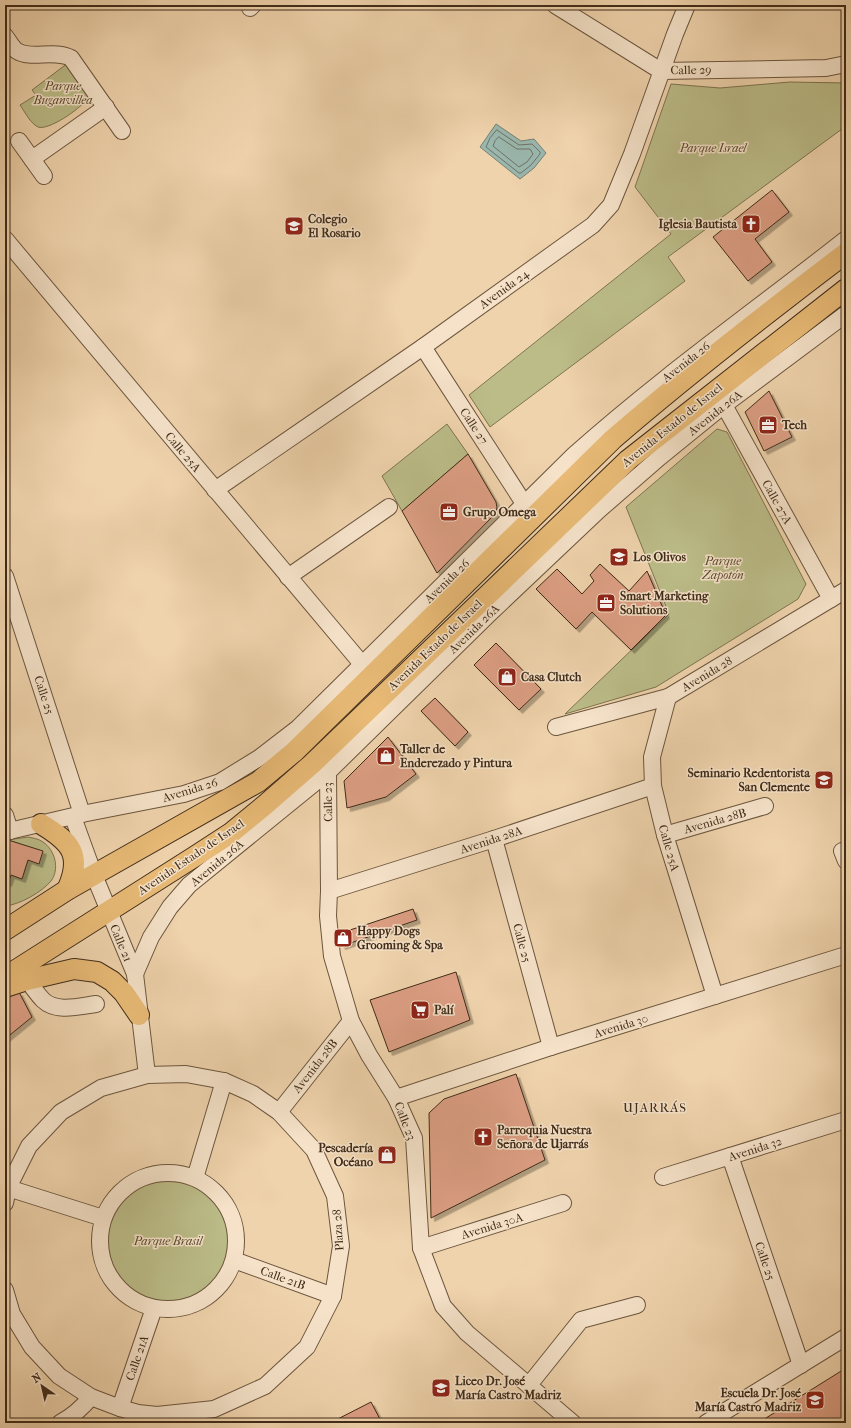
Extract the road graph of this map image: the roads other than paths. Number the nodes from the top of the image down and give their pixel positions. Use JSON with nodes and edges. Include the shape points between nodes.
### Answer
{"nodes":[{"id":1,"x":556,"y":5,"type":"edge"},
{"id":2,"x":687,"y":5,"type":"edge"},
{"id":3,"x":5,"y":36,"type":"edge"},
{"id":4,"x":846,"y":64,"type":"edge"},
{"id":5,"x":661,"y":71,"type":"junction"},
{"id":6,"x":106,"y":107,"type":"junction"},
{"id":7,"x":122,"y":131,"type":"dead end"},
{"id":8,"x":19,"y":141,"type":"dead end"},
{"id":9,"x":32,"y":159,"type":"junction"},
{"id":10,"x":44,"y":176,"type":"dead end"},
{"id":11,"x":5,"y":239,"type":"edge"},
{"id":12,"x":844,"y":245,"type":"edge"},
{"id":13,"x":846,"y":289,"type":"edge"},
{"id":14,"x":846,"y":314,"type":"edge"},
{"id":15,"x":746,"y":317,"type":"junction"},
{"id":16,"x":423,"y":348,"type":"junction"},
{"id":17,"x":718,"y":354,"type":"junction"},
{"id":18,"x":724,"y":405,"type":"junction"},
{"id":19,"x":215,"y":490,"type":"junction"},
{"id":20,"x":525,"y":505,"type":"junction"},
{"id":21,"x":389,"y":507,"type":"dead end"},
{"id":22,"x":5,"y":576,"type":"edge"},
{"id":23,"x":288,"y":577,"type":"junction"},
{"id":24,"x":846,"y":590,"type":"edge"},
{"id":25,"x":831,"y":599,"type":"junction"},
{"id":26,"x":362,"y":664,"type":"junction"},
{"id":27,"x":668,"y":697,"type":"junction"},
{"id":28,"x":556,"y":727,"type":"dead end"},
{"id":29,"x":328,"y":772,"type":"junction"},
{"id":30,"x":653,"y":786,"type":"junction"},
{"id":31,"x":765,"y":806,"type":"dead end"},
{"id":32,"x":5,"y":815,"type":"edge"},
{"id":33,"x":78,"y":815,"type":"junction"},
{"id":34,"x":41,"y":824,"type":"junction"},
{"id":35,"x":8,"y":832,"type":"edge"},
{"id":36,"x":665,"y":835,"type":"junction"},
{"id":37,"x":494,"y":839,"type":"junction"},
{"id":38,"x":94,"y":875,"type":"junction"},
{"id":39,"x":67,"y":890,"type":"junction"},
{"id":40,"x":329,"y":890,"type":"junction"},
{"id":41,"x":108,"y":911,"type":"junction"},
{"id":42,"x":5,"y":930,"type":"edge"},
{"id":43,"x":846,"y":956,"type":"edge"},
{"id":44,"x":135,"y":974,"type":"junction"},
{"id":45,"x":5,"y":977,"type":"edge"},
{"id":46,"x":27,"y":980,"type":"junction"},
{"id":47,"x":5,"y":987,"type":"edge"},
{"id":48,"x":715,"y":996,"type":"junction"},
{"id":49,"x":96,"y":1004,"type":"dead end"},
{"id":50,"x":139,"y":1014,"type":"junction"},
{"id":51,"x":351,"y":1021,"type":"junction"},
{"id":52,"x":551,"y":1047,"type":"junction"},
{"id":53,"x":146,"y":1075,"type":"junction"},
{"id":54,"x":224,"y":1081,"type":"junction"},
{"id":55,"x":396,"y":1098,"type":"junction"},
{"id":56,"x":279,"y":1112,"type":"junction"},
{"id":57,"x":846,"y":1120,"type":"edge"},
{"id":58,"x":730,"y":1156,"type":"junction"},
{"id":59,"x":663,"y":1177,"type":"dead end"},
{"id":60,"x":195,"y":1178,"type":"junction"},
{"id":61,"x":6,"y":1196,"type":"edge"},
{"id":62,"x":564,"y":1203,"type":"dead end"},
{"id":63,"x":103,"y":1218,"type":"junction"},
{"id":64,"x":421,"y":1248,"type":"junction"},
{"id":65,"x":234,"y":1260,"type":"junction"},
{"id":66,"x":5,"y":1290,"type":"edge"},
{"id":67,"x":333,"y":1296,"type":"junction"},
{"id":68,"x":636,"y":1305,"type":"dead end"},
{"id":69,"x":154,"y":1308,"type":"junction"},
{"id":70,"x":846,"y":1337,"type":"edge"},
{"id":71,"x":801,"y":1365,"type":"junction"},
{"id":72,"x":529,"y":1385,"type":"junction"},
{"id":73,"x":92,"y":1397,"type":"junction"},
{"id":74,"x":120,"y":1408,"type":"junction"},
{"id":75,"x":159,"y":1419,"type":"edge"},
{"id":76,"x":60,"y":1423,"type":"edge"},
{"id":77,"x":573,"y":1423,"type":"edge"},
{"id":78,"x":706,"y":1423,"type":"edge"}],
"edges":[{"from":1,"to":5,"type":"street","name":"Calle 29"},
{"from":2,"to":5,"type":"street","name":"Avenida 24"},
{"from":3,"to":6,"type":"street","via":[[17,51],[24,54],[57,54],[71,58]]},
{"from":4,"to":5,"type":"street","name":"Calle 29","via":[[826,68]]},
{"from":5,"to":16,"type":"street","name":"Avenida 24","via":[[611,205],[593,225]]},
{"from":6,"to":7,"type":"street"},
{"from":6,"to":9,"type":"street"},
{"from":8,"to":9,"type":"street"},
{"from":9,"to":10,"type":"street"},
{"from":11,"to":19,"type":"street","name":"Calle 25A"},
{"from":12,"to":15,"type":"street","name":"Avenida 26"},
{"from":12,"to":17,"type":"main road","name":"Avenida Estado de Israel"},
{"from":13,"to":41,"type":"main road","name":"Avenida Estado de Israel","via":[[628,460],[312,764],[265,805],[224,837]]},
{"from":14,"to":18,"type":"street","name":"Avenida 26A"},
{"from":15,"to":17,"type":"main road"},
{"from":15,"to":20,"type":"street","name":"Avenida 26","via":[[624,411],[574,455]]},
{"from":16,"to":19,"type":"street","name":"Avenida 24"},
{"from":16,"to":20,"type":"street","name":"Calle 27"},
{"from":17,"to":38,"type":"main road","name":"Avenida Estado de Israel","via":[[614,439],[294,752],[258,782]]},
{"from":18,"to":25,"type":"street","name":"Calle 27A"},
{"from":18,"to":29,"type":"street","name":"Avenida 26A","via":[[599,510]]},
{"from":19,"to":23,"type":"street","name":"Calle 25A"},
{"from":20,"to":26,"type":"street","name":"Avenida 26"},
{"from":21,"to":23,"type":"street"},
{"from":22,"to":33,"type":"street","name":"Calle 25"},
{"from":23,"to":26,"type":"street","name":"Calle 25A"},
{"from":24,"to":25,"type":"street","name":"Avenida 28"},
{"from":25,"to":27,"type":"street","name":"Avenida 28"},
{"from":26,"to":33,"type":"street","name":"Avenida 26","via":[[298,728],[259,758],[220,782],[184,794]]},
{"from":27,"to":28,"type":"street","name":"Avenida 28"},
{"from":27,"to":30,"type":"street","name":"Calle 25A","via":[[652,756]]},
{"from":29,"to":40,"type":"street","name":"Calle 23"},
{"from":29,"to":44,"type":"street","name":"Avenida 26A","via":[[189,885],[170,907],[151,938]]},
{"from":30,"to":36,"type":"street","name":"Calle 25A"},
{"from":30,"to":37,"type":"street","name":"Avenida 28A"},
{"from":31,"to":36,"type":"street","name":"Avenida 28B"},
{"from":32,"to":35,"type":"street"},
{"from":33,"to":34,"type":"street","name":"Avenida 26"},
{"from":33,"to":38,"type":"street","name":"Calle 21"},
{"from":34,"to":35,"type":"street","name":"Avenida 26"},
{"from":34,"to":39,"type":"main road","via":[[62,838],[72,853],[75,871]]},
{"from":36,"to":48,"type":"street","name":"Calle 25A"},
{"from":37,"to":40,"type":"street","name":"Avenida 28A"},
{"from":37,"to":52,"type":"street","name":"Calle 25"},
{"from":38,"to":39,"type":"main road","name":"Avenida Estado de Israel"},
{"from":38,"to":41,"type":"street","name":"Calle 21"},
{"from":39,"to":42,"type":"main road","name":"Avenida Estado de Israel"},
{"from":40,"to":51,"type":"street","name":"Calle 23","via":[[328,916],[332,956]]},
{"from":41,"to":44,"type":"street","name":"Calle 21"},
{"from":41,"to":45,"type":"main road","name":"Avenida Estado de Israel"},
{"from":43,"to":48,"type":"street","name":"Avenida 30"},
{"from":44,"to":50,"type":"street","name":"Calle 21"},
{"from":46,"to":47,"type":"main road"},
{"from":46,"to":49,"type":"street","via":[[50,1005],[67,1008]]},
{"from":46,"to":50,"type":"main road","via":[[74,969],[97,972],[112,981]]},
{"from":48,"to":52,"type":"street","name":"Avenida 30"},
{"from":50,"to":53,"type":"street","name":"Calle 21"},
{"from":51,"to":55,"type":"street","name":"Calle 23"},
{"from":51,"to":56,"type":"street","name":"Avenida 28B"},
{"from":52,"to":55,"type":"street","name":"Avenida 30"},
{"from":53,"to":54,"type":"street","name":"Plaza 28","via":[[186,1074]]},
{"from":53,"to":61,"type":"street","name":"Plaza 28","via":[[101,1088],[61,1112],[29,1146]]},
{"from":54,"to":56,"type":"street","name":"Plaza 28","via":[[253,1094]]},
{"from":54,"to":60,"type":"street"},
{"from":55,"to":64,"type":"street","name":"Calle 23","via":[[414,1138]]},
{"from":56,"to":67,"type":"street","name":"Plaza 28","via":[[314,1150],[335,1196],[341,1246]]},
{"from":57,"to":58,"type":"street","name":"Avenida 32"},
{"from":58,"to":59,"type":"street","name":"Avenida 32"},
{"from":58,"to":71,"type":"street","name":"Calle 25"},
{"from":60,"to":63,"type":"street","via":[[174,1173],[151,1175],[125,1189],[114,1199]]},
{"from":60,"to":65,"type":"street","via":[[212,1188],[225,1203],[234,1221]]},
{"from":61,"to":63,"type":"street"},
{"from":62,"to":64,"type":"street","name":"Avenida 30A"},
{"from":63,"to":69,"type":"street","via":[[99,1241],[103,1264],[114,1284],[132,1300]]},
{"from":64,"to":72,"type":"street","name":"Calle 23","via":[[443,1306],[467,1333]]},
{"from":65,"to":67,"type":"street","name":"Calle 21B"},
{"from":65,"to":69,"type":"street","via":[[225,1279],[211,1294],[194,1304],[174,1309]]},
{"from":66,"to":73,"type":"street","name":"Plaza 28","via":[[12,1314],[32,1347],[59,1376]]},
{"from":67,"to":75,"type":"street","name":"Plaza 28","via":[[307,1347],[265,1386],[214,1410]]},
{"from":68,"to":72,"type":"street","via":[[581,1320]]},
{"from":69,"to":74,"type":"street","name":"Calle 21A"},
{"from":70,"to":71,"type":"street"},
{"from":71,"to":78,"type":"street"},
{"from":72,"to":77,"type":"street","name":"Calle 23"},
{"from":73,"to":74,"type":"street","name":"Plaza 28"},
{"from":73,"to":76,"type":"street","via":[[70,1418]]},
{"from":74,"to":75,"type":"street","name":"Plaza 28"}]}
